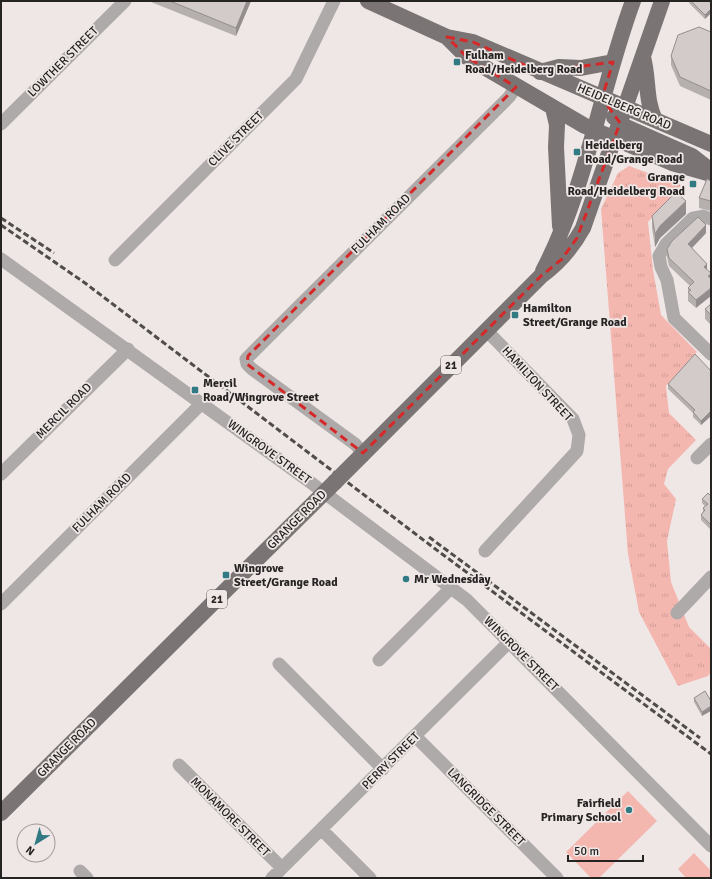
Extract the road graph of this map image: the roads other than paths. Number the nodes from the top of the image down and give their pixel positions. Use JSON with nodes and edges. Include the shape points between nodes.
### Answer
{"nodes":[{"id":1,"x":125,"y":1,"type":"edge"},
{"id":2,"x":334,"y":1,"type":"edge"},
{"id":3,"x":368,"y":1,"type":"edge"},
{"id":4,"x":633,"y":1,"type":"edge"},
{"id":5,"x":662,"y":1,"type":"edge"},
{"id":6,"x":447,"y":38,"type":"junction"},
{"id":7,"x":643,"y":56,"type":"junction"},
{"id":8,"x":613,"y":62,"type":"junction"},
{"id":9,"x":540,"y":72,"type":"junction"},
{"id":10,"x":516,"y":87,"type":"junction"},
{"id":11,"x":602,"y":98,"type":"junction"},
{"id":12,"x":553,"y":108,"type":"junction"},
{"id":13,"x":625,"y":108,"type":"junction"},
{"id":14,"x":655,"y":120,"type":"junction"},
{"id":15,"x":620,"y":123,"type":"junction"},
{"id":16,"x":1,"y":124,"type":"edge"},
{"id":17,"x":594,"y":130,"type":"junction"},
{"id":18,"x":614,"y":140,"type":"junction"},
{"id":19,"x":711,"y":144,"type":"edge"},
{"id":20,"x":711,"y":171,"type":"edge"},
{"id":21,"x":711,"y":174,"type":"edge"},
{"id":22,"x":711,"y":219,"type":"edge"},
{"id":23,"x":561,"y":235,"type":"junction"},
{"id":24,"x":1,"y":259,"type":"edge"},
{"id":25,"x":115,"y":260,"type":"dead end"},
{"id":26,"x":541,"y":276,"type":"junction"},
{"id":27,"x":486,"y":330,"type":"junction"},
{"id":28,"x":128,"y":349,"type":"junction"},
{"id":29,"x":711,"y":354,"type":"edge"},
{"id":30,"x":202,"y":403,"type":"junction"},
{"id":31,"x":711,"y":444,"type":"edge"},
{"id":32,"x":363,"y":454,"type":"junction"},
{"id":33,"x":697,"y":458,"type":"dead end"},
{"id":34,"x":1,"y":474,"type":"edge"},
{"id":35,"x":330,"y":487,"type":"junction"},
{"id":36,"x":485,"y":551,"type":"dead end"},
{"id":37,"x":711,"y":577,"type":"edge"},
{"id":38,"x":451,"y":588,"type":"junction"},
{"id":39,"x":1,"y":604,"type":"edge"},
{"id":40,"x":677,"y":613,"type":"dead end"},
{"id":41,"x":509,"y":642,"type":"junction"},
{"id":42,"x":379,"y":660,"type":"dead end"},
{"id":43,"x":279,"y":664,"type":"dead end"},
{"id":44,"x":415,"y":736,"type":"junction"},
{"id":45,"x":179,"y":765,"type":"dead end"},
{"id":46,"x":383,"y":769,"type":"junction"},
{"id":47,"x":1,"y":813,"type":"edge"},
{"id":48,"x":322,"y":829,"type":"junction"},
{"id":49,"x":711,"y":846,"type":"edge"},
{"id":50,"x":282,"y":868,"type":"junction"},
{"id":51,"x":272,"y":878,"type":"edge"},
{"id":52,"x":370,"y":878,"type":"edge"},
{"id":53,"x":557,"y":878,"type":"edge"}],
"edges":[{"from":1,"to":16,"type":"street","name":"LOWTHER STREET"},
{"from":2,"to":25,"type":"street","name":"CLIVE STREET","via":[[296,79]]},
{"from":3,"to":6,"type":"main road","name":"HEIDELBERG ROAD"},
{"from":4,"to":8,"type":"main road","number":"21"},
{"from":5,"to":7,"type":"main road","number":"21"},
{"from":6,"to":9,"type":"main road","name":"HEIDELBERG ROAD","via":[[473,42]]},
{"from":6,"to":10,"type":"main road","name":"HEIDELBERG ROAD","via":[[467,57]]},
{"from":7,"to":13,"type":"main road","number":"21"},
{"from":7,"to":14,"type":"main road","via":[[648,103]]},
{"from":8,"to":9,"type":"main road","via":[[581,68],[560,67]]},
{"from":8,"to":11,"type":"main road","number":"21"},
{"from":9,"to":11,"type":"main road","name":"HEIDELBERG ROAD"},
{"from":10,"to":12,"type":"main road","name":"HEIDELBERG ROAD"},
{"from":10,"to":32,"type":"street","name":"FULHAM ROAD","via":[[503,103],[248,356],[247,362],[252,369],[355,444]]},
{"from":11,"to":13,"type":"main road","name":"HEIDELBERG ROAD"},
{"from":11,"to":15,"type":"main road"},
{"from":11,"to":17,"type":"main road","number":"21"},
{"from":12,"to":17,"type":"main road","name":"HEIDELBERG ROAD"},
{"from":12,"to":23,"type":"main road","via":[[557,125],[556,154]]},
{"from":13,"to":14,"type":"main road","name":"HEIDELBERG ROAD"},
{"from":13,"to":15,"type":"main road","number":"21"},
{"from":14,"to":19,"type":"main road","name":"HEIDELBERG ROAD"},
{"from":15,"to":18,"type":"main road","number":"21"},
{"from":15,"to":20,"type":"main road","via":[[692,156]]},
{"from":17,"to":18,"type":"main road","name":"HEIDELBERG ROAD"},
{"from":17,"to":23,"type":"main road","name":"GRANGE ROAD","number":"21"},
{"from":18,"to":21,"type":"main road","name":"HEIDELBERG ROAD","via":[[672,163]]},
{"from":18,"to":26,"type":"main road","name":"GRANGE ROAD","number":"21","via":[[583,228],[562,259]]},
{"from":22,"to":29,"type":"street","via":[[703,216],[693,218],[662,249],[659,256],[660,267],[667,280],[674,318]]},
{"from":23,"to":26,"type":"main road","name":"GRANGE ROAD","number":"21"},
{"from":24,"to":28,"type":"street","name":"WINGROVE STREET"},
{"from":26,"to":27,"type":"main road","name":"GRANGE ROAD","number":"21"},
{"from":27,"to":32,"type":"main road","name":"GRANGE ROAD","number":"21"},
{"from":27,"to":36,"type":"street","name":"HAMILTON STREET","via":[[573,419],[579,435],[577,451]]},
{"from":28,"to":30,"type":"street","name":"WINGROVE STREET"},
{"from":28,"to":34,"type":"street","name":"MERCIL ROAD"},
{"from":30,"to":35,"type":"street","name":"WINGROVE STREET"},
{"from":30,"to":39,"type":"street","name":"FULHAM ROAD"},
{"from":31,"to":33,"type":"street"},
{"from":32,"to":35,"type":"main road","name":"GRANGE ROAD","number":"21","bridge":true},
{"from":35,"to":38,"type":"street","name":"WINGROVE STREET"},
{"from":35,"to":47,"type":"main road","name":"GRANGE ROAD","number":"21"},
{"from":37,"to":40,"type":"street"},
{"from":38,"to":41,"type":"street","name":"WINGROVE STREET","via":[[467,600]]},
{"from":38,"to":42,"type":"street"},
{"from":41,"to":44,"type":"street","name":"PERRY STREET"},
{"from":41,"to":49,"type":"street","name":"WINGROVE STREET"},
{"from":43,"to":46,"type":"street"},
{"from":44,"to":46,"type":"street","name":"PERRY STREET"},
{"from":44,"to":53,"type":"street","name":"LANGRIDGE STREET"},
{"from":45,"to":50,"type":"street","name":"MONAMORE STREET"},
{"from":46,"to":48,"type":"street","name":"PERRY STREET"},
{"from":48,"to":50,"type":"street","name":"PERRY STREET"},
{"from":48,"to":52,"type":"street"},
{"from":50,"to":51,"type":"street","name":"PERRY STREET"}]}
